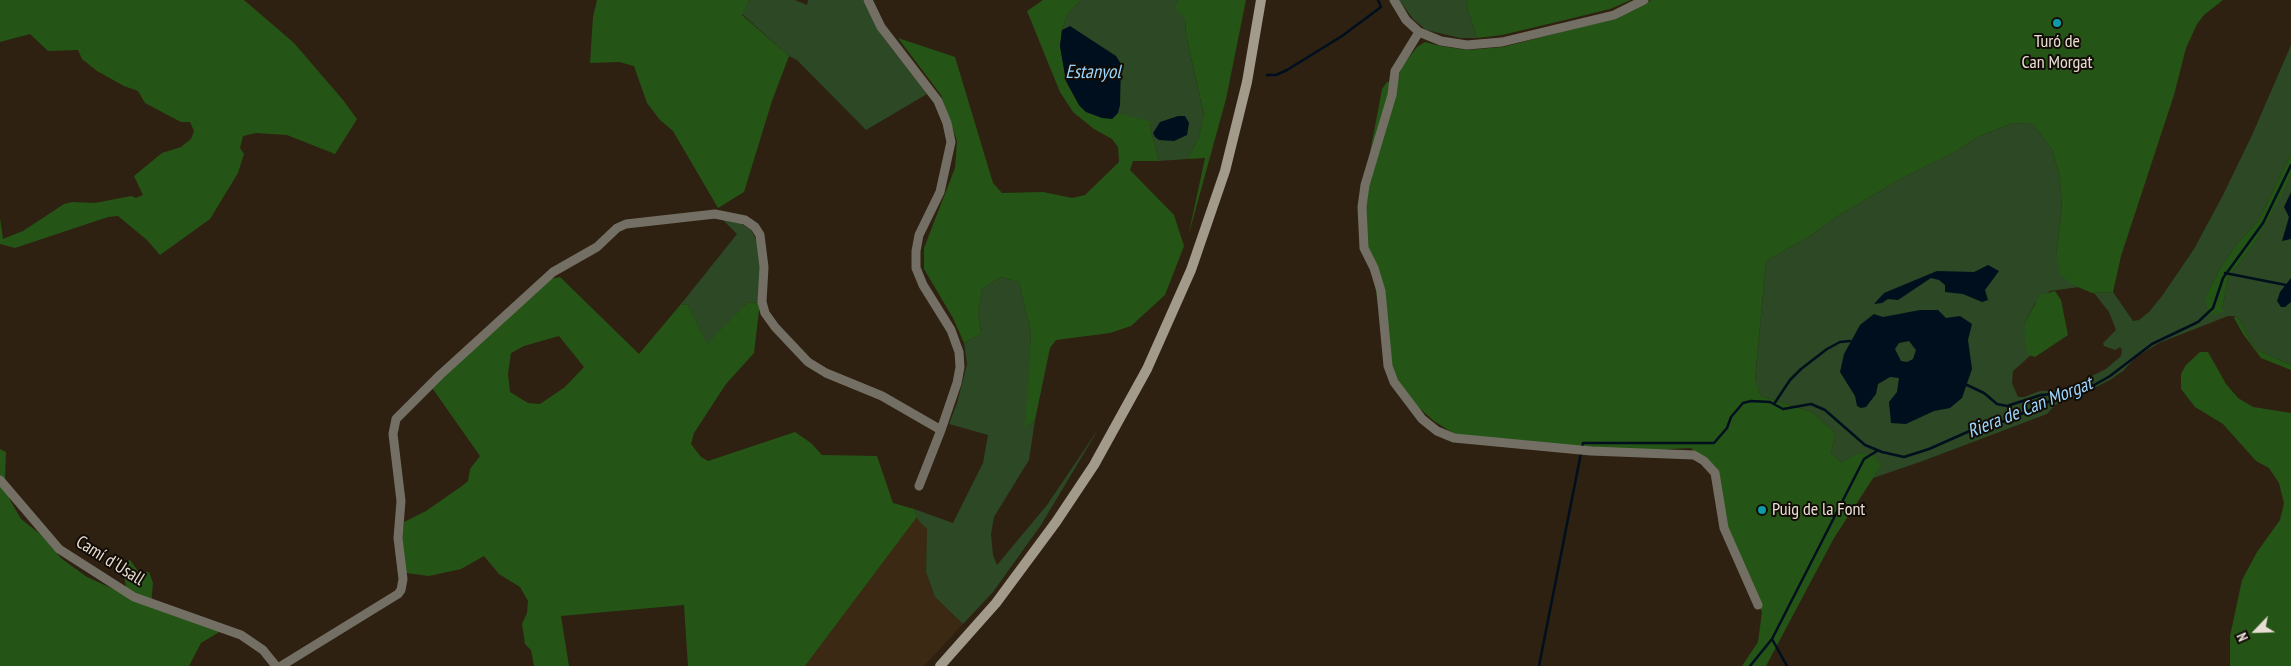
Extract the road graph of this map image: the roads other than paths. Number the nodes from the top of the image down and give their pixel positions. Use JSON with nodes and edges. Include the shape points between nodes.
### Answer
{"nodes":[{"id":1,"x":868,"y":0,"type":"edge"},
{"id":2,"x":1261,"y":0,"type":"edge"},
{"id":3,"x":1394,"y":0,"type":"edge"},
{"id":4,"x":1644,"y":0,"type":"edge"},
{"id":5,"x":1419,"y":32,"type":"junction"},
{"id":6,"x":941,"y":430,"type":"junction"},
{"id":7,"x":0,"y":480,"type":"edge"},
{"id":8,"x":919,"y":486,"type":"dead end"},
{"id":9,"x":1758,"y":605,"type":"dead end"},
{"id":10,"x":276,"y":666,"type":"edge"},
{"id":11,"x":281,"y":666,"type":"edge"},
{"id":12,"x":940,"y":666,"type":"edge"}],
"edges":[{"from":1,"to":6,"type":"street","via":[[881,28],[938,101],[951,142],[940,192],[919,235],[916,251],[916,268],[923,285],[951,330],[959,352],[957,383]]},
{"from":2,"to":12,"type":"main road","via":[[1247,82],[1225,171],[1191,270],[1147,369],[1094,466],[1056,522],[996,603]]},
{"from":3,"to":5,"type":"street","via":[[1406,20]]},
{"from":4,"to":5,"type":"street","via":[[1614,15],[1502,42],[1454,44]]},
{"from":5,"to":9,"type":"street","via":[[1395,71],[1392,95],[1365,184],[1362,207],[1364,248],[1381,291],[1388,366],[1394,382],[1422,419],[1454,438],[1591,451],[1694,455],[1704,461],[1715,473],[1724,528]]},
{"from":6,"to":8,"type":"street"},
{"from":6,"to":11,"type":"street","via":[[882,396],[842,381],[808,362],[774,327],[762,302],[763,245],[755,227],[744,220],[715,214],[626,224],[597,247],[553,272],[396,419],[392,434],[401,501],[398,538],[403,579],[401,590]]},
{"from":7,"to":10,"type":"street","name":"Camí d'Usall","via":[[59,549],[134,597],[241,635],[263,650]]}]}
